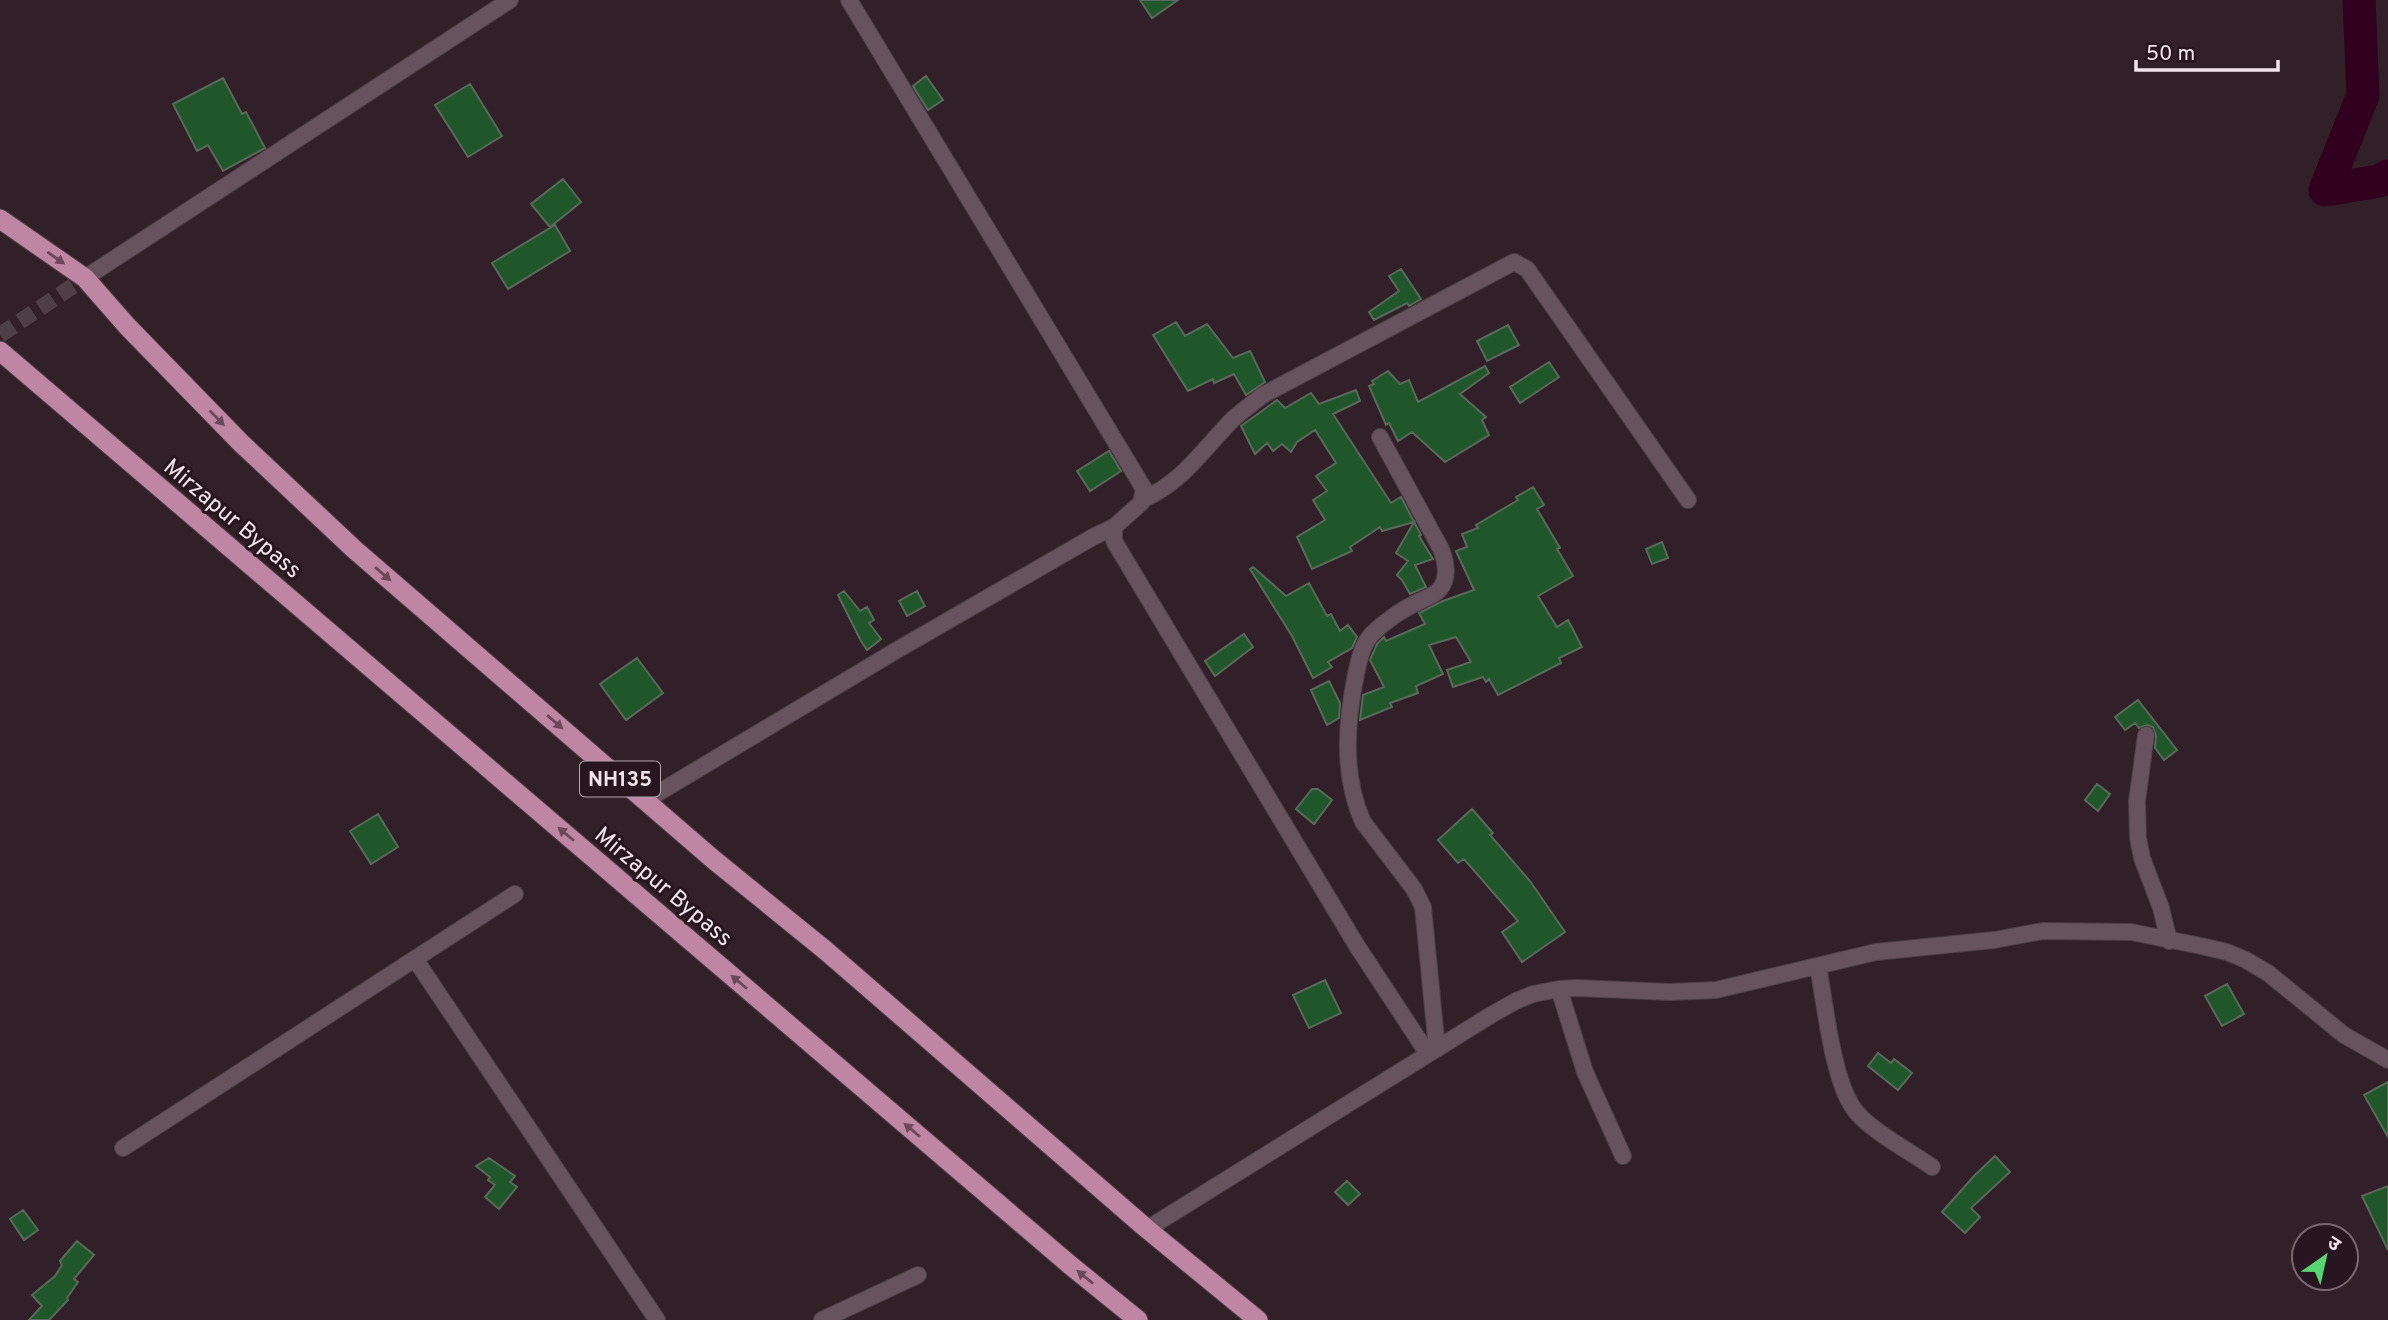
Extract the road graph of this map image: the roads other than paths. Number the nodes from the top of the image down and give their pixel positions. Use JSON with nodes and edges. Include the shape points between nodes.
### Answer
{"nodes":[{"id":1,"x":510,"y":0,"type":"edge"},
{"id":2,"x":849,"y":0,"type":"edge"},
{"id":3,"x":0,"y":219,"type":"edge"},
{"id":4,"x":85,"y":278,"type":"junction"},
{"id":5,"x":0,"y":351,"type":"edge"},
{"id":6,"x":1380,"y":437,"type":"dead end"},
{"id":7,"x":1144,"y":499,"type":"junction"},
{"id":8,"x":1688,"y":500,"type":"dead end"},
{"id":9,"x":1114,"y":527,"type":"junction"},
{"id":10,"x":2146,"y":735,"type":"dead end"},
{"id":11,"x":653,"y":796,"type":"dead end"},
{"id":12,"x":515,"y":894,"type":"dead end"},
{"id":13,"x":2169,"y":941,"type":"junction"},
{"id":14,"x":415,"y":959,"type":"junction"},
{"id":15,"x":1818,"y":966,"type":"junction"},
{"id":16,"x":1559,"y":989,"type":"junction"},
{"id":17,"x":1432,"y":1052,"type":"junction"},
{"id":18,"x":2388,"y":1059,"type":"edge"},
{"id":19,"x":123,"y":1148,"type":"dead end"},
{"id":20,"x":1623,"y":1156,"type":"dead end"},
{"id":21,"x":1933,"y":1167,"type":"dead end"},
{"id":22,"x":1147,"y":1229,"type":"junction"},
{"id":23,"x":918,"y":1275,"type":"dead end"},
{"id":24,"x":657,"y":1320,"type":"edge"},
{"id":25,"x":822,"y":1320,"type":"edge"},
{"id":26,"x":1138,"y":1320,"type":"edge"},
{"id":27,"x":1258,"y":1320,"type":"edge"}],
"edges":[{"from":1,"to":4,"type":"street"},
{"from":2,"to":7,"type":"street","via":[[1144,489]]},
{"from":3,"to":4,"type":"highway","number":"NH135","one_way":true},
{"from":4,"to":22,"type":"highway","number":"NH135","one_way":true,"via":[[241,443],[355,550]]},
{"from":26,"to":5,"type":"highway","name":"Mirzapur Bypass","one_way":true},
{"from":6,"to":17,"type":"street","via":[[1441,550],[1445,578],[1440,590],[1374,632],[1366,643],[1348,712],[1348,757],[1363,822],[1423,907]]},
{"from":7,"to":8,"type":"street","via":[[1177,478],[1263,395],[1514,262],[1527,269]]},
{"from":7,"to":9,"type":"street"},
{"from":9,"to":11,"type":"street"},
{"from":9,"to":17,"type":"street","via":[[1112,536],[1121,553],[1357,946]]},
{"from":10,"to":13,"type":"street","via":[[2138,838]]},
{"from":12,"to":14,"type":"street"},
{"from":13,"to":15,"type":"street","via":[[2131,932],[2043,931],[1876,952]]},
{"from":13,"to":18,"type":"street","via":[[2246,960],[2344,1035]]},
{"from":14,"to":19,"type":"street"},
{"from":14,"to":24,"type":"street"},
{"from":15,"to":16,"type":"street","via":[[1716,990]]},
{"from":15,"to":21,"type":"street","via":[[1839,1079],[1848,1103],[1859,1116]]},
{"from":16,"to":17,"type":"street","via":[[1516,1001]]},
{"from":16,"to":20,"type":"street","via":[[1585,1072]]},
{"from":17,"to":22,"type":"street"},
{"from":22,"to":27,"type":"highway","number":"NH135"},
{"from":23,"to":25,"type":"street"}]}
